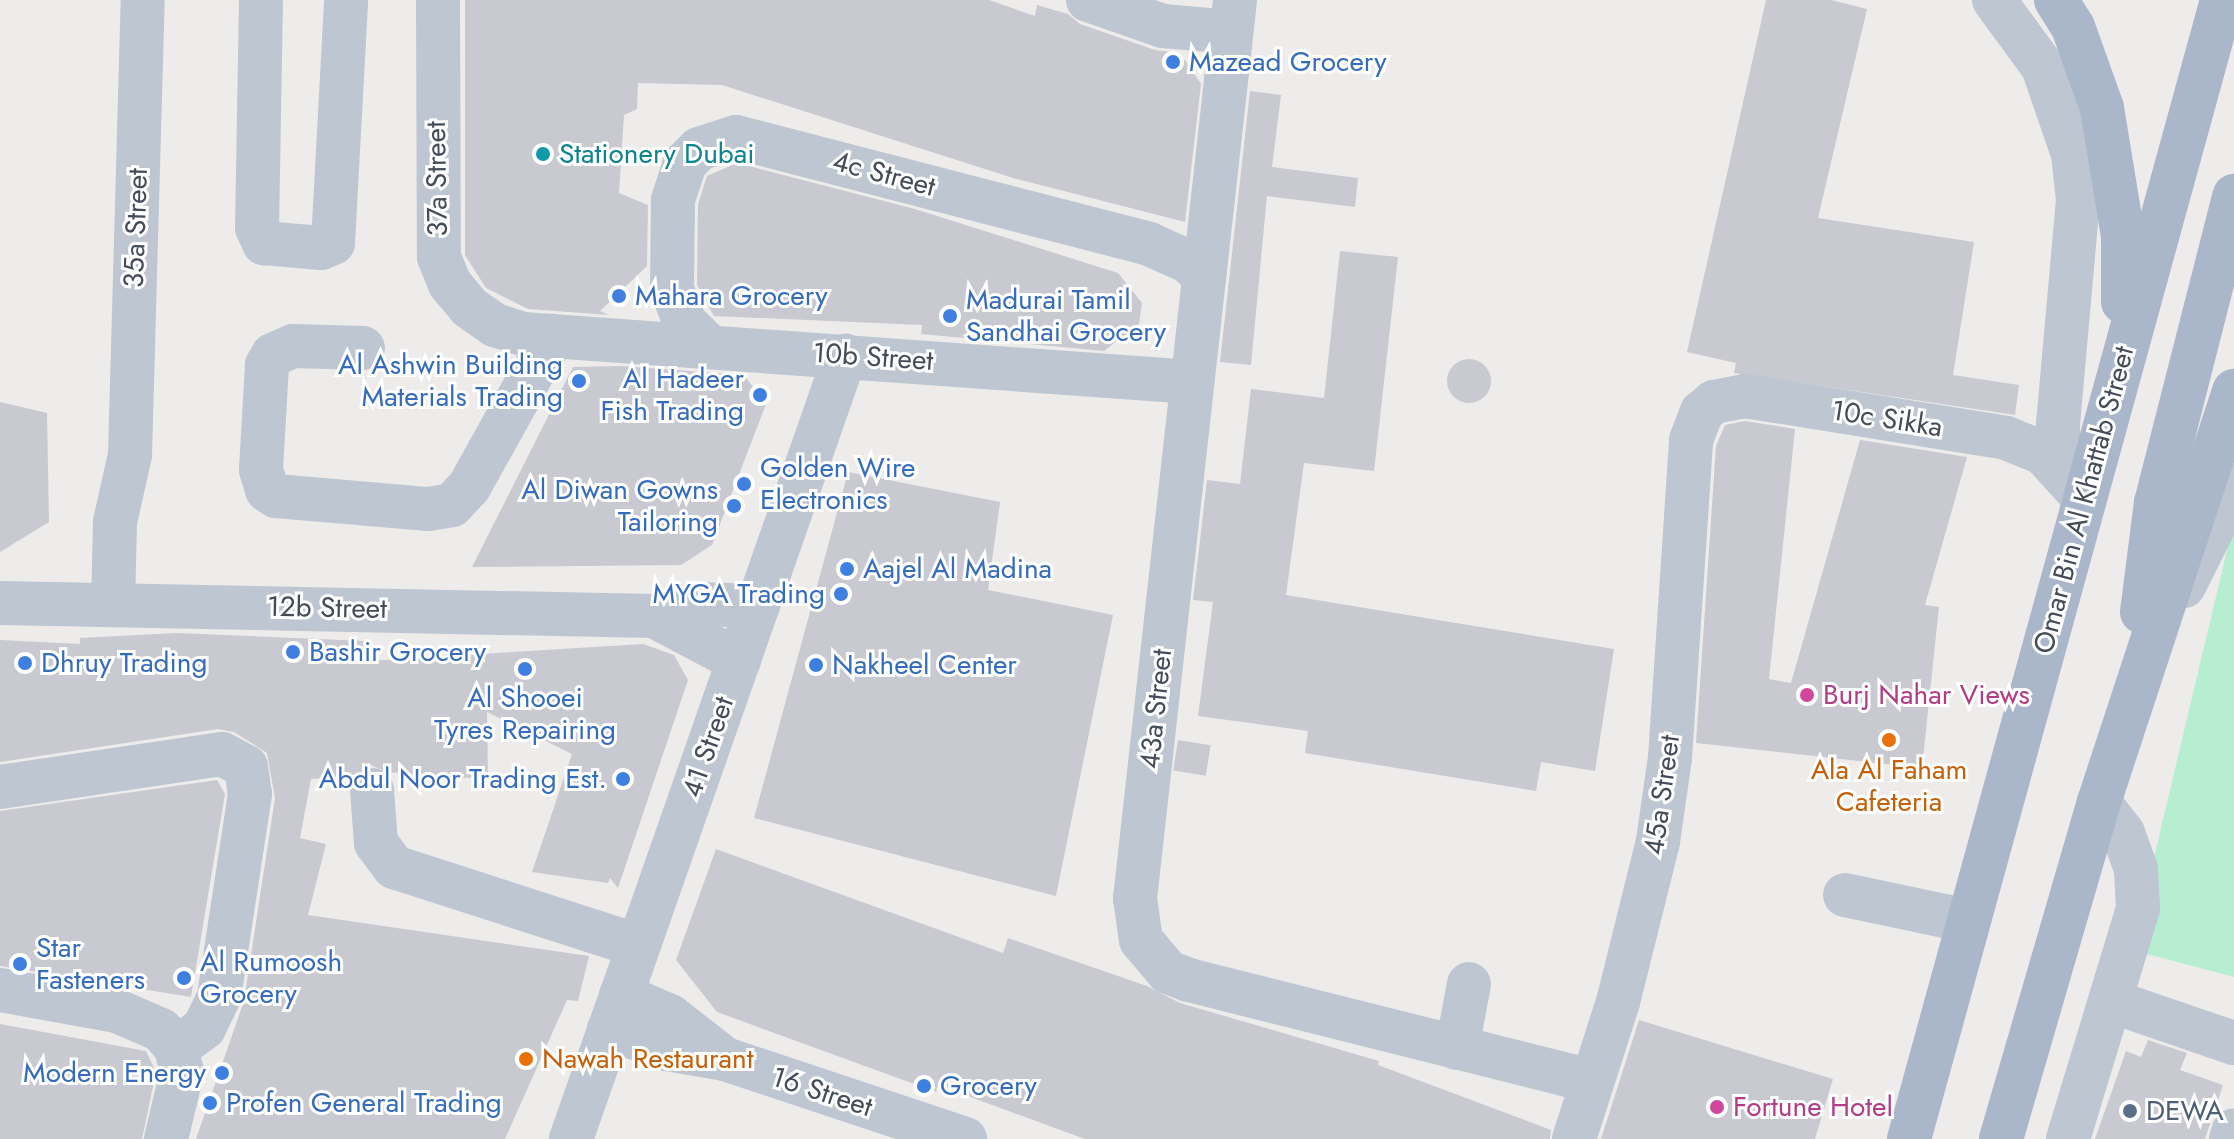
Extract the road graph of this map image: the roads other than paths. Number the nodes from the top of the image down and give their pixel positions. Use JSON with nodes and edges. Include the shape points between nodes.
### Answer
{"nodes":[{"id":1,"x":143,"y":0,"type":"edge"},
{"id":2,"x":261,"y":0,"type":"edge"},
{"id":3,"x":346,"y":0,"type":"edge"},
{"id":4,"x":438,"y":0,"type":"edge"},
{"id":5,"x":1088,"y":0,"type":"edge"},
{"id":6,"x":1994,"y":0,"type":"edge"},
{"id":7,"x":2056,"y":0,"type":"edge"},
{"id":8,"x":2222,"y":0,"type":"edge"},
{"id":9,"x":1233,"y":16,"type":"edge"},
{"id":10,"x":2234,"y":196,"type":"edge"},
{"id":11,"x":1204,"y":277,"type":"junction"},
{"id":12,"x":672,"y":289,"type":"junction"},
{"id":13,"x":553,"y":336,"type":"junction"},
{"id":14,"x":629,"y":340,"type":"junction"},
{"id":15,"x":707,"y":344,"type":"junction"},
{"id":16,"x":363,"y":348,"type":"dead end"},
{"id":17,"x":845,"y":356,"type":"junction"},
{"id":18,"x":2120,"y":367,"type":"junction"},
{"id":19,"x":1192,"y":382,"type":"junction"},
{"id":20,"x":2231,"y":405,"type":"edge"},
{"id":21,"x":1691,"y":440,"type":"joint"},
{"id":22,"x":2072,"y":482,"type":"junction"},
{"id":23,"x":2234,"y":486,"type":"edge"},
{"id":24,"x":0,"y":603,"type":"edge"},
{"id":25,"x":127,"y":604,"type":"junction"},
{"id":26,"x":758,"y":606,"type":"junction"},
{"id":27,"x":654,"y":616,"type":"junction"},
{"id":28,"x":739,"y":661,"type":"junction"},
{"id":29,"x":2142,"y":671,"type":"junction"},
{"id":30,"x":0,"y":787,"type":"edge"},
{"id":31,"x":372,"y":790,"type":"dead end"},
{"id":32,"x":2099,"y":802,"type":"junction"},
{"id":33,"x":1845,"y":895,"type":"dead end"},
{"id":34,"x":1968,"y":921,"type":"junction"},
{"id":35,"x":638,"y":946,"type":"junction"},
{"id":36,"x":1469,"y":984,"type":"dead end"},
{"id":37,"x":0,"y":990,"type":"edge"},
{"id":38,"x":2111,"y":1001,"type":"junction"},
{"id":39,"x":615,"y":1012,"type":"junction"},
{"id":40,"x":2234,"y":1043,"type":"edge"},
{"id":41,"x":176,"y":1048,"type":"junction"},
{"id":42,"x":1457,"y":1048,"type":"junction"},
{"id":43,"x":1592,"y":1081,"type":"junction"},
{"id":44,"x":2234,"y":1130,"type":"edge"},
{"id":45,"x":166,"y":1139,"type":"edge"},
{"id":46,"x":571,"y":1139,"type":"edge"},
{"id":47,"x":965,"y":1139,"type":"edge"},
{"id":48,"x":1574,"y":1139,"type":"edge"},
{"id":49,"x":1909,"y":1139,"type":"edge"},
{"id":50,"x":2001,"y":1139,"type":"edge"},
{"id":51,"x":2068,"y":1139,"type":"edge"},
{"id":52,"x":2231,"y":1139,"type":"edge"}],
"edges":[{"from":1,"to":25,"type":"street","name":"35a Street","via":[[130,455],[115,522]]},
{"from":2,"to":3,"type":"street","via":[[257,228],[264,243],[321,248],[333,243]]},
{"from":4,"to":13,"type":"street","name":"37a Street","via":[[439,257],[450,284],[469,307],[495,325]]},
{"from":5,"to":9,"type":"street","via":[[1163,26]]},
{"from":6,"to":22,"type":"street","via":[[2043,67],[2073,154],[2078,200],[2058,424]]},
{"from":7,"to":18,"type":"main road","via":[[2080,46],[2116,171],[2123,236]]},
{"from":8,"to":18,"type":"main road","name":"Omar Bin Al Khattab Street"},
{"from":9,"to":11,"type":"street","name":"43a Street"},
{"from":10,"to":29,"type":"main road","via":[[2156,503],[2142,614]]},
{"from":11,"to":12,"type":"street","name":"4c Street","via":[[1189,262],[1149,244],[736,137],[699,149],[677,181]]},
{"from":11,"to":19,"type":"street","name":"43a Street"},
{"from":12,"to":14,"type":"street","via":[[655,318]]},
{"from":12,"to":15,"type":"street","name":"4c Street","via":[[685,323]]},
{"from":13,"to":14,"type":"street","name":"10b Street"},
{"from":13,"to":16,"type":"street","via":[[469,487],[452,505],[428,509],[276,496],[267,490],[261,470],[267,365],[273,355],[293,346]]},
{"from":14,"to":15,"type":"street","name":"10b Street"},
{"from":15,"to":17,"type":"street","name":"10b Street"},
{"from":17,"to":19,"type":"street","name":"10b Street"},
{"from":17,"to":26,"type":"street","name":"41 Street"},
{"from":18,"to":22,"type":"main road","name":"Omar Bin Al Khattab Street"},
{"from":19,"to":42,"type":"street","name":"43a Street","via":[[1135,898],[1141,940],[1168,972],[1189,980]]},
{"from":20,"to":29,"type":"main road"},
{"from":21,"to":22,"type":"street","name":"10c Sikka","via":[[1702,412],[1714,402],[1745,396],[2006,438],[2043,453]]},
{"from":21,"to":43,"type":"street","name":"45a Street","via":[[1670,758],[1658,841],[1641,922]]},
{"from":22,"to":34,"type":"main road","name":"Omar Bin Al Khattab Street"},
{"from":23,"to":29,"type":"street"},
{"from":24,"to":25,"type":"street","name":"12b Street"},
{"from":25,"to":27,"type":"street","name":"12b Street"},
{"from":26,"to":27,"type":"street","name":"12b Street","via":[[699,604]]},
{"from":26,"to":28,"type":"street","name":"41 Street"},
{"from":27,"to":28,"type":"street","name":"12b Street"},
{"from":28,"to":35,"type":"street","name":"41 Street"},
{"from":29,"to":32,"type":"main road"},
{"from":30,"to":41,"type":"street","via":[[222,754],[246,767],[250,794],[219,997],[204,1028]]},
{"from":31,"to":35,"type":"street","via":[[376,843],[394,867]]},
{"from":32,"to":38,"type":"street","via":[[2123,833],[2136,869],[2138,908]]},
{"from":32,"to":50,"type":"main road"},
{"from":33,"to":34,"type":"street"},
{"from":34,"to":49,"type":"main road","name":"Omar Bin Al Khattab Street"},
{"from":35,"to":39,"type":"street","name":"41 Street"},
{"from":36,"to":42,"type":"street"},
{"from":37,"to":41,"type":"street","via":[[141,1017]]},
{"from":38,"to":40,"type":"street"},
{"from":38,"to":51,"type":"street"},
{"from":39,"to":46,"type":"street","name":"41 Street"},
{"from":39,"to":47,"type":"street","name":"16 Street","via":[[670,1016],[725,1059]]},
{"from":41,"to":45,"type":"street","via":[[182,1072]]},
{"from":42,"to":43,"type":"street","name":"43a Street"},
{"from":43,"to":48,"type":"street","name":"45a Street"},
{"from":44,"to":52,"type":"street"}]}
